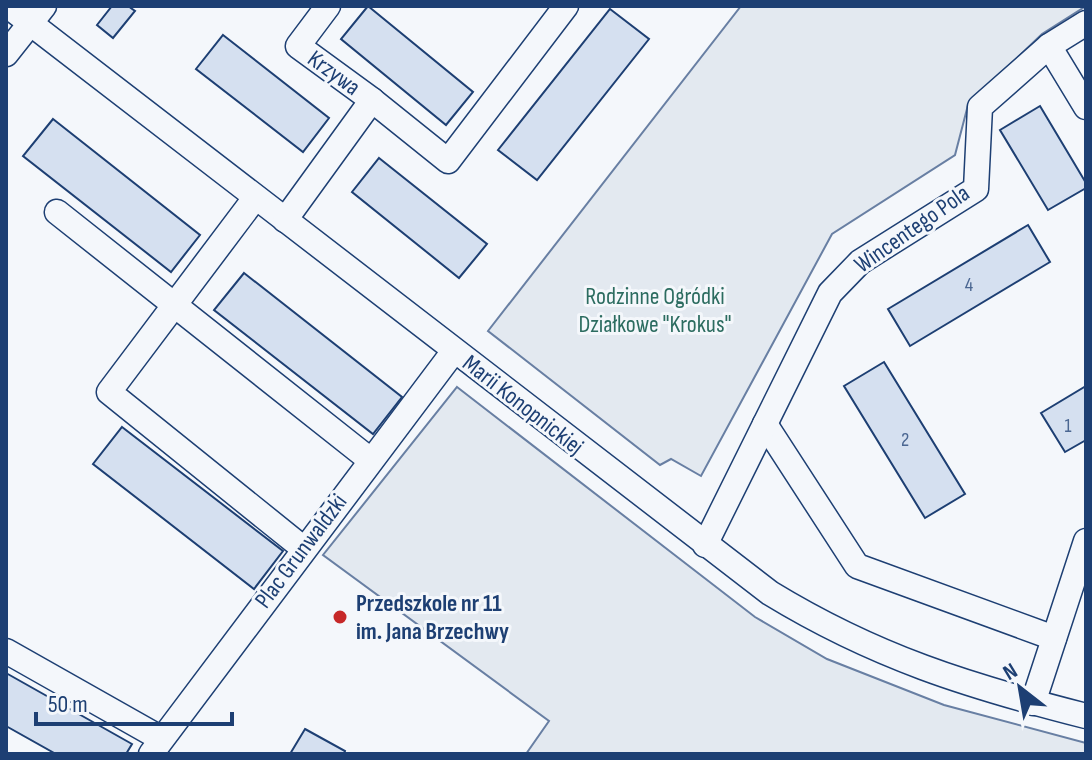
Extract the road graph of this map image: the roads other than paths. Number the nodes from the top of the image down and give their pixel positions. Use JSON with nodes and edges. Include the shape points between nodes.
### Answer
{"nodes":[{"id":1,"x":8,"y":6,"type":"edge"},
{"id":2,"x":328,"y":6,"type":"edge"},
{"id":3,"x":566,"y":6,"type":"edge"},
{"id":4,"x":37,"y":15,"type":"edge"},
{"id":5,"x":1086,"y":23,"type":"edge"},
{"id":6,"x":1049,"y":46,"type":"junction"},
{"id":7,"x":6,"y":54,"type":"edge"},
{"id":8,"x":372,"y":100,"type":"junction"},
{"id":9,"x":1086,"y":107,"type":"edge"},
{"id":10,"x":255,"y":198,"type":"junction"},
{"id":11,"x":57,"y":212,"type":"dead end"},
{"id":12,"x":285,"y":220,"type":"junction"},
{"id":13,"x":175,"y":304,"type":"junction"},
{"id":14,"x":454,"y":351,"type":"junction"},
{"id":15,"x":765,"y":424,"type":"junction"},
{"id":16,"x":369,"y":459,"type":"junction"},
{"id":17,"x":1086,"y":541,"type":"edge"},
{"id":18,"x":705,"y":545,"type":"junction"},
{"id":19,"x":304,"y":549,"type":"junction"},
{"id":20,"x":1054,"y":638,"type":"junction"},
{"id":21,"x":6,"y":651,"type":"edge"},
{"id":22,"x":1033,"y":703,"type":"junction"},
{"id":23,"x":1086,"y":716,"type":"edge"},
{"id":24,"x":155,"y":746,"type":"edge"}],
"edges":[{"from":1,"to":4,"type":"street","name":"Marii Konopnickiej"},
{"from":2,"to":8,"type":"street","name":"Krzywa","via":[[298,46]]},
{"from":3,"to":8,"type":"street","via":[[448,161]]},
{"from":4,"to":7,"type":"street"},
{"from":4,"to":10,"type":"street","name":"Marii Konopnickiej"},
{"from":5,"to":6,"type":"street","name":"Wincentego Pola"},
{"from":6,"to":9,"type":"street"},
{"from":6,"to":15,"type":"street","name":"Wincentego Pola","via":[[980,107],[976,189],[860,262],[830,293]]},
{"from":8,"to":12,"type":"street"},
{"from":10,"to":12,"type":"street","name":"Marii Konopnickiej"},
{"from":10,"to":13,"type":"street"},
{"from":11,"to":13,"type":"street"},
{"from":12,"to":14,"type":"street","name":"Marii Konopnickiej"},
{"from":13,"to":16,"type":"street"},
{"from":13,"to":19,"type":"street","via":[[109,392]]},
{"from":14,"to":16,"type":"street","name":"Plac Grunwaldzki"},
{"from":14,"to":18,"type":"street","name":"Marii Konopnickiej"},
{"from":15,"to":18,"type":"street","name":"Wincentego Pola"},
{"from":15,"to":20,"type":"street","via":[[857,566]]},
{"from":16,"to":19,"type":"street","name":"Plac Grunwaldzki"},
{"from":17,"to":20,"type":"street"},
{"from":18,"to":22,"type":"street","name":"Marii Konopnickiej","via":[[770,593],[866,646],[950,680]]},
{"from":19,"to":24,"type":"street","name":"Plac Grunwaldzki"},
{"from":20,"to":22,"type":"street"},
{"from":21,"to":24,"type":"street"},
{"from":22,"to":23,"type":"street","name":"Marii Konopnickiej"}]}
